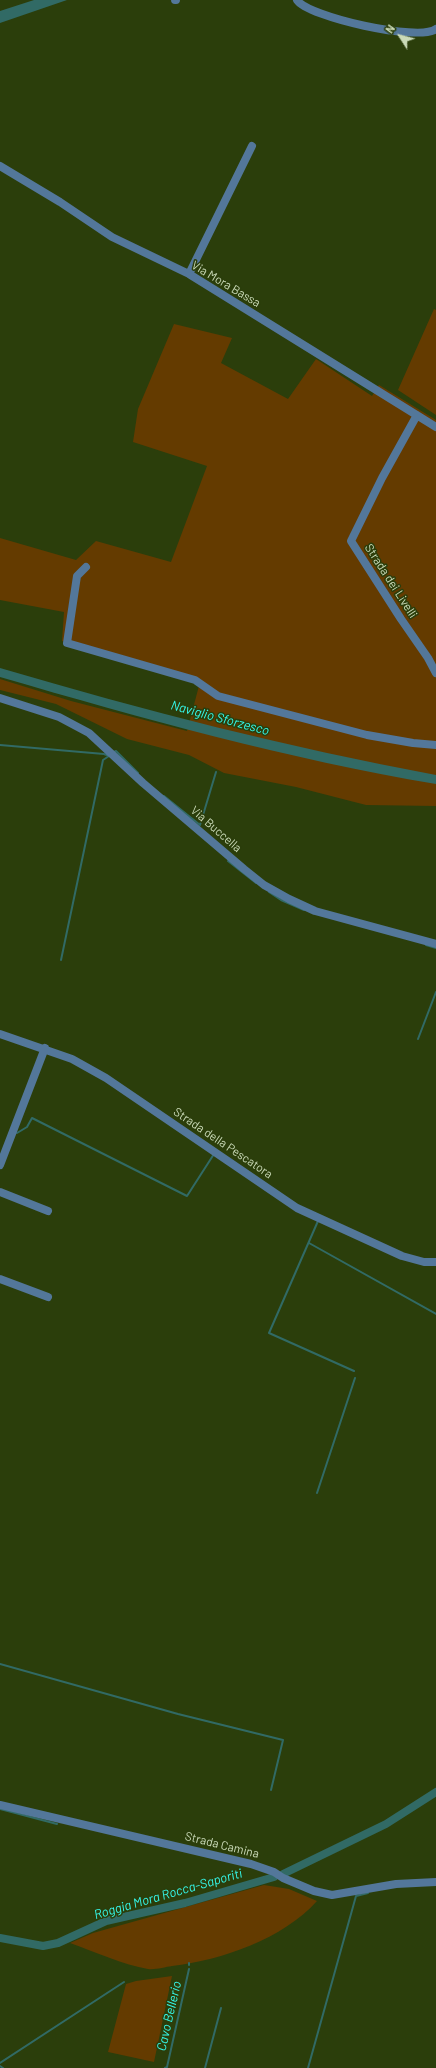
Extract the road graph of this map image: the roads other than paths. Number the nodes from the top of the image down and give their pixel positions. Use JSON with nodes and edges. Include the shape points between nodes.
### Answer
{"nodes":[{"id":1,"x":297,"y":0,"type":"edge"},
{"id":2,"x":436,"y":29,"type":"edge"},
{"id":3,"x":252,"y":146,"type":"dead end"},
{"id":4,"x":0,"y":166,"type":"edge"},
{"id":5,"x":189,"y":274,"type":"junction"},
{"id":6,"x":417,"y":416,"type":"junction"},
{"id":7,"x":436,"y":427,"type":"edge"},
{"id":8,"x":86,"y":567,"type":"dead end"},
{"id":9,"x":436,"y":673,"type":"edge"},
{"id":10,"x":0,"y":698,"type":"edge"},
{"id":11,"x":436,"y":745,"type":"edge"},
{"id":12,"x":436,"y":944,"type":"edge"},
{"id":13,"x":0,"y":1034,"type":"edge"},
{"id":14,"x":45,"y":1048,"type":"junction"},
{"id":15,"x":0,"y":1165,"type":"edge"},
{"id":16,"x":0,"y":1192,"type":"edge"},
{"id":17,"x":48,"y":1211,"type":"dead end"},
{"id":18,"x":436,"y":1262,"type":"edge"},
{"id":19,"x":0,"y":1279,"type":"edge"},
{"id":20,"x":48,"y":1297,"type":"dead end"},
{"id":21,"x":0,"y":1806,"type":"edge"},
{"id":22,"x":436,"y":1882,"type":"edge"}],
"edges":[{"from":1,"to":2,"type":"street","via":[[300,4],[322,14],[397,33],[426,33]]},
{"from":3,"to":5,"type":"street"},
{"from":4,"to":5,"type":"street","name":"Via Mora Bassa","via":[[112,237]]},
{"from":5,"to":6,"type":"street","name":"Via Mora Bassa"},
{"from":6,"to":7,"type":"street","name":"Via Mora Bassa"},
{"from":6,"to":9,"type":"street","name":"Strada dei Livelli","via":[[382,478],[351,541]]},
{"from":8,"to":11,"type":"street","via":[[77,576],[67,643],[195,680],[218,696],[367,735]]},
{"from":10,"to":12,"type":"street","name":"Via Buccella","via":[[59,717],[89,733],[143,783],[264,885],[315,911]]},
{"from":13,"to":14,"type":"street","name":"Strada della Pescatora"},
{"from":14,"to":15,"type":"street"},
{"from":14,"to":18,"type":"street","name":"Strada della Pescatora","via":[[72,1058],[106,1078],[297,1208],[402,1256],[424,1262]]},
{"from":16,"to":17,"type":"street"},
{"from":19,"to":20,"type":"street"},
{"from":21,"to":22,"type":"street","name":"Strada Camina","via":[[251,1864],[314,1891],[332,1895],[396,1884]]}]}
